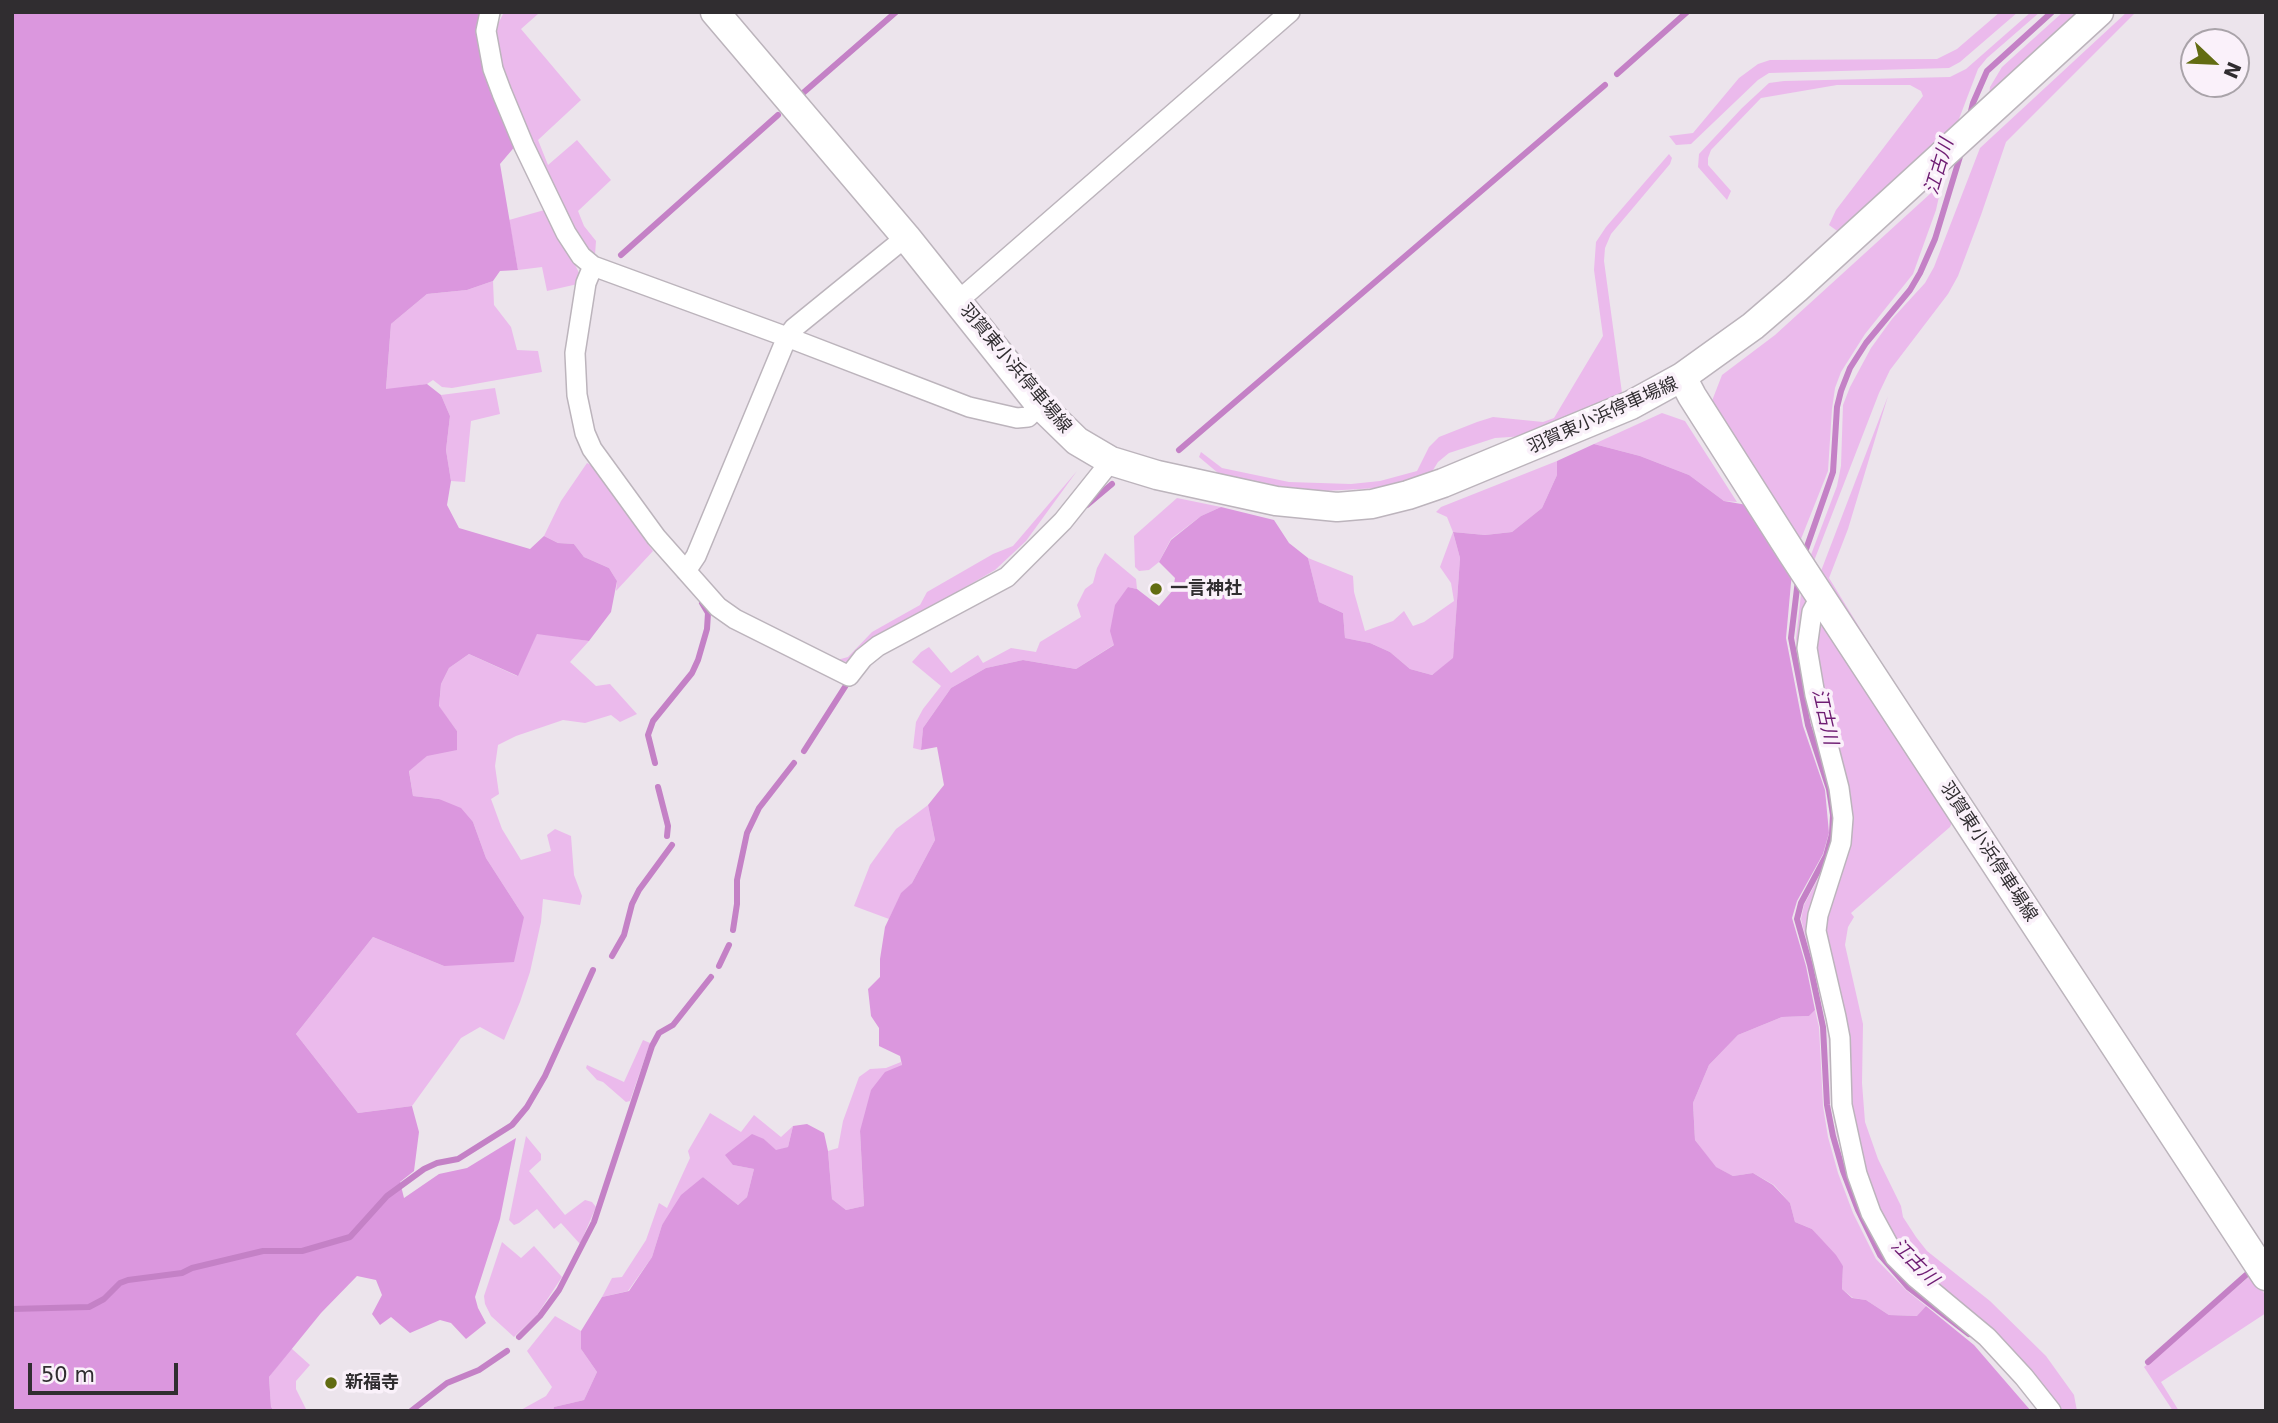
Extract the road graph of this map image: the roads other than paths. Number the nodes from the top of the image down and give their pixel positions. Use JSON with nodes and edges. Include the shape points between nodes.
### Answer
{"nodes":[{"id":1,"x":490,"y":12,"type":"edge"},
{"id":2,"x":715,"y":12,"type":"edge"},
{"id":3,"x":1290,"y":12,"type":"edge"},
{"id":4,"x":2099,"y":12,"type":"edge"},
{"id":5,"x":906,"y":237,"type":"junction"},
{"id":6,"x":593,"y":266,"type":"junction"},
{"id":7,"x":958,"y":301,"type":"junction"},
{"id":8,"x":787,"y":337,"type":"junction"},
{"id":9,"x":1682,"y":377,"type":"junction"},
{"id":10,"x":1040,"y":405,"type":"junction"},
{"id":11,"x":1111,"y":461,"type":"junction"},
{"id":12,"x":686,"y":571,"type":"junction"},
{"id":13,"x":1821,"y":597,"type":"junction"},
{"id":14,"x":2266,"y":1276,"type":"edge"},
{"id":15,"x":2051,"y":1411,"type":"edge"}],
"edges":[{"from":1,"to":6,"type":"street","via":[[486,31],[502,93],[565,233]]},
{"from":2,"to":5,"type":"main road","name":"羽賀東小浜停車場線"},
{"from":3,"to":7,"type":"street"},
{"from":4,"to":9,"type":"main road","via":[[1753,326]]},
{"from":5,"to":7,"type":"main road","name":"羽賀東小浜停車場線"},
{"from":5,"to":8,"type":"street"},
{"from":6,"to":8,"type":"street"},
{"from":6,"to":12,"type":"street","via":[[575,353],[585,433],[629,501]]},
{"from":7,"to":10,"type":"main road","name":"羽賀東小浜停車場線"},
{"from":8,"to":10,"type":"street","via":[[979,410],[1017,418],[1028,417]]},
{"from":8,"to":12,"type":"street"},
{"from":9,"to":11,"type":"main road","name":"羽賀東小浜停車場線","via":[[1631,405],[1534,447],[1372,504],[1338,507],[1276,501]]},
{"from":9,"to":13,"type":"main road","name":"羽賀東小浜停車場線"},
{"from":10,"to":11,"type":"main road","name":"羽賀東小浜停車場線","via":[[1077,441]]},
{"from":11,"to":12,"type":"street","via":[[1063,521],[1007,577],[878,646],[849,676],[735,619]]},
{"from":13,"to":14,"type":"main road","name":"羽賀東小浜停車場線"},
{"from":13,"to":15,"type":"street","via":[[1812,612],[1807,648],[1843,818],[1841,843],[1816,931],[1840,1038],[1842,1105],[1857,1174],[1871,1213],[1895,1257],[1987,1336]]}]}
